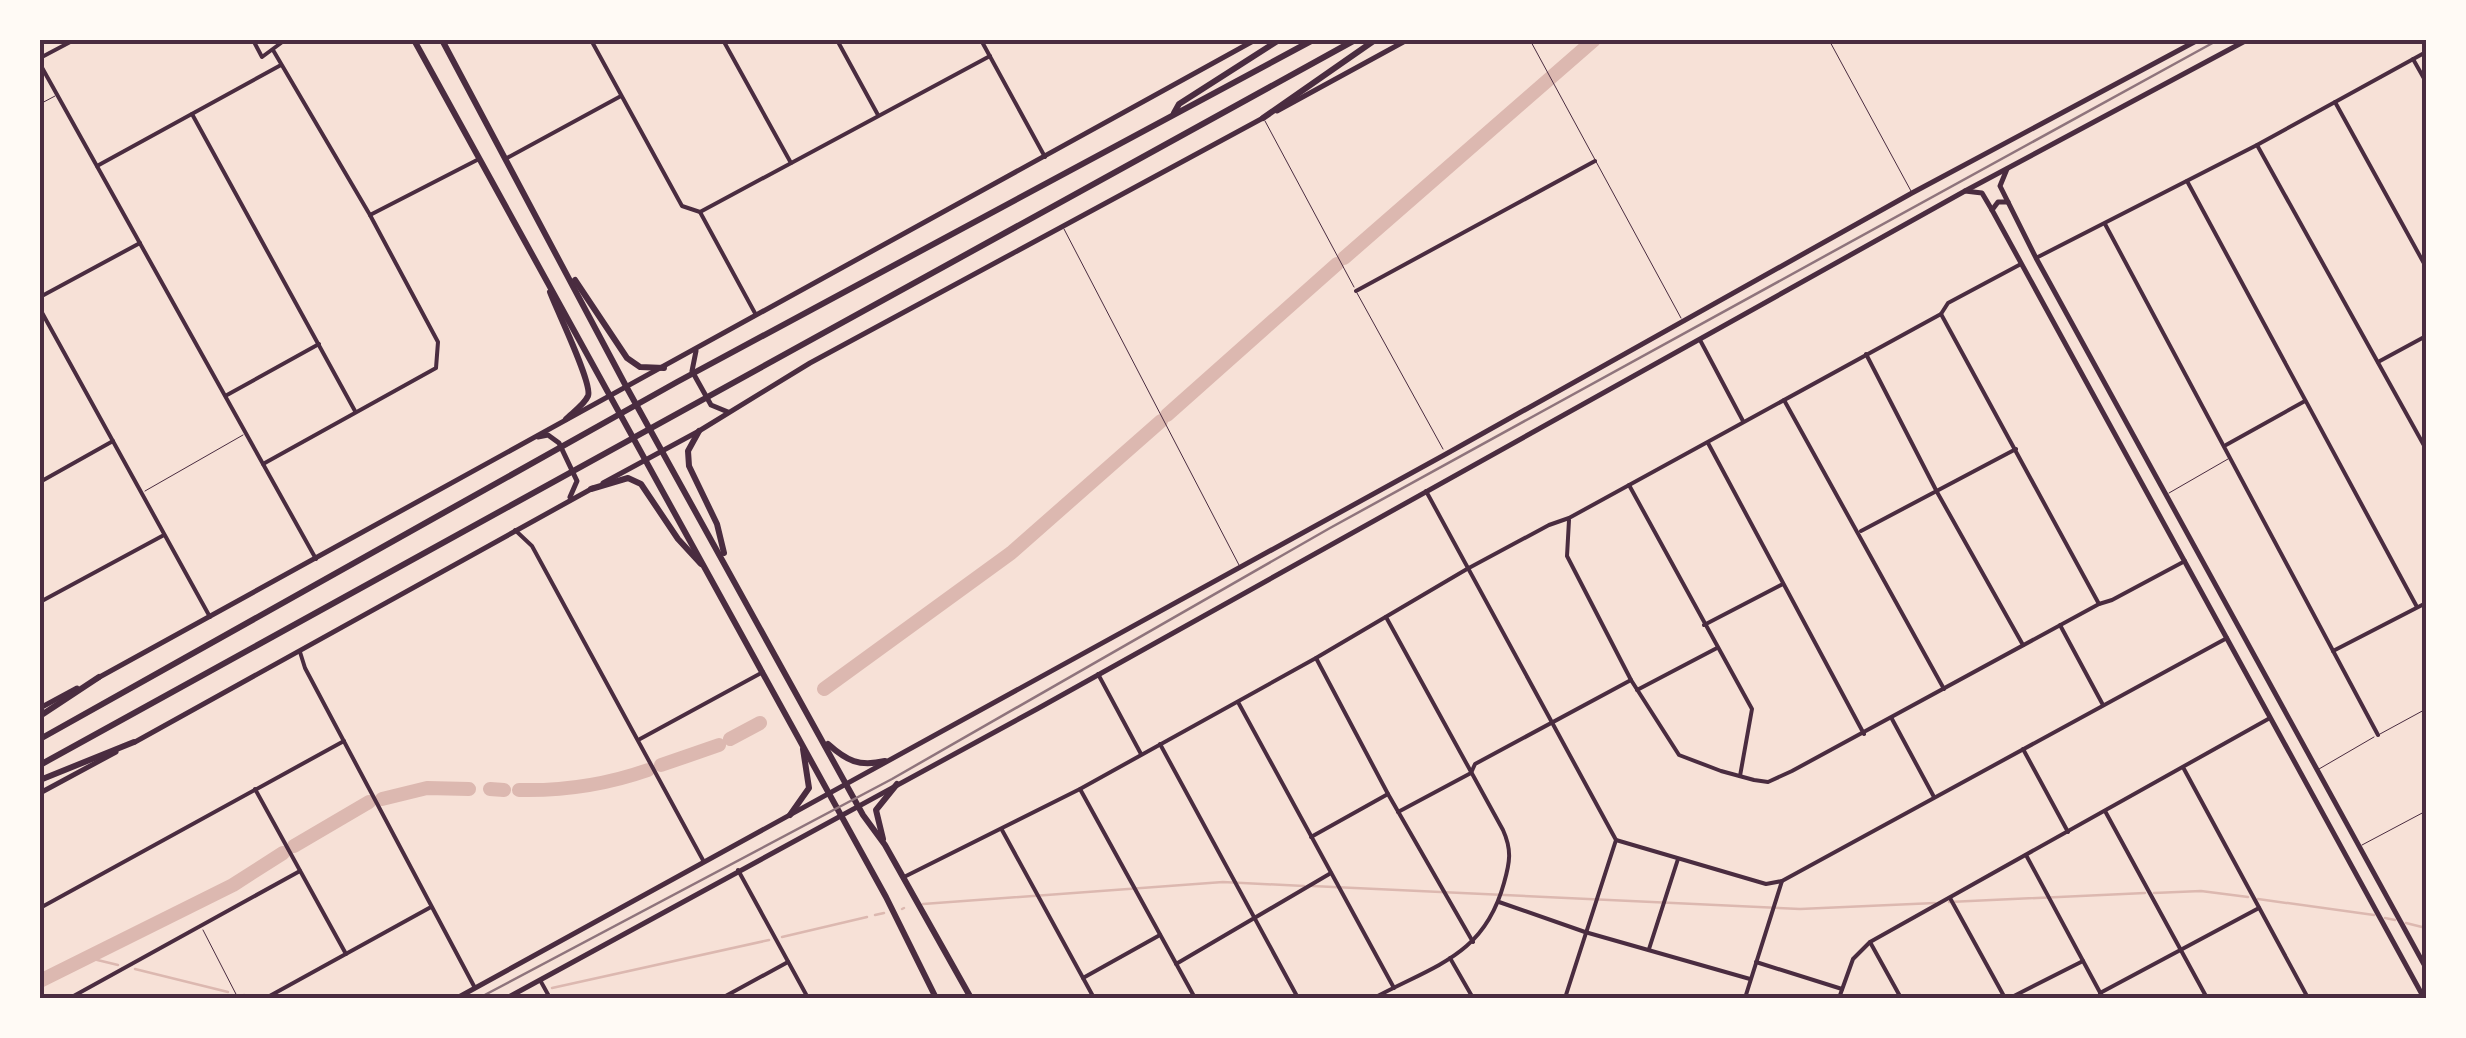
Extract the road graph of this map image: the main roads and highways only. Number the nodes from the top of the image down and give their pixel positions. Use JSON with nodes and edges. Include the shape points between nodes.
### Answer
{"nodes":[{"id":1,"x":414,"y":40,"type":"edge"},
{"id":2,"x":442,"y":40,"type":"edge"},
{"id":3,"x":1255,"y":40,"type":"edge"},
{"id":4,"x":1279,"y":40,"type":"edge"},
{"id":5,"x":1314,"y":40,"type":"edge"},
{"id":6,"x":1355,"y":40,"type":"edge"},
{"id":7,"x":1375,"y":40,"type":"edge"},
{"id":8,"x":1406,"y":40,"type":"edge"},
{"id":9,"x":2248,"y":40,"type":"edge"},
{"id":10,"x":2194,"y":41,"type":"edge"},
{"id":11,"x":1172,"y":116,"type":"junction"},
{"id":12,"x":1263,"y":118,"type":"junction"},
{"id":13,"x":2008,"y":169,"type":"junction"},
{"id":14,"x":1965,"y":191,"type":"junction"},
{"id":15,"x":2008,"y":202,"type":"junction"},
{"id":16,"x":1992,"y":210,"type":"junction"},
{"id":17,"x":565,"y":267,"type":"junction"},
{"id":18,"x":545,"y":276,"type":"junction"},
{"id":19,"x":697,"y":349,"type":"junction"},
{"id":20,"x":664,"y":368,"type":"junction"},
{"id":21,"x":627,"y":388,"type":"junction"},
{"id":22,"x":611,"y":395,"type":"junction"},
{"id":23,"x":728,"y":412,"type":"junction"},
{"id":24,"x":566,"y":419,"type":"junction"},
{"id":25,"x":699,"y":431,"type":"junction"},
{"id":26,"x":529,"y":439,"type":"junction"},
{"id":27,"x":662,"y":452,"type":"junction"},
{"id":28,"x":648,"y":460,"type":"junction"},
{"id":29,"x":591,"y":489,"type":"junction"},
{"id":30,"x":564,"y":503,"type":"junction"},
{"id":31,"x":727,"y":564,"type":"junction"},
{"id":32,"x":709,"y":573,"type":"junction"},
{"id":33,"x":99,"y":677,"type":"joint"},
{"id":34,"x":40,"y":712,"type":"edge"},
{"id":35,"x":40,"y":740,"type":"edge"},
{"id":36,"x":823,"y":740,"type":"junction"},
{"id":37,"x":134,"y":742,"type":"junction"},
{"id":38,"x":802,"y":743,"type":"junction"},
{"id":39,"x":885,"y":761,"type":"junction"},
{"id":40,"x":40,"y":766,"type":"edge"},
{"id":41,"x":40,"y":780,"type":"edge"},
{"id":42,"x":848,"y":784,"type":"junction"},
{"id":43,"x":897,"y":784,"type":"junction"},
{"id":44,"x":40,"y":793,"type":"edge"},
{"id":45,"x":829,"y":794,"type":"junction"},
{"id":46,"x":858,"y":805,"type":"junction"},
{"id":47,"x":790,"y":815,"type":"junction"},
{"id":48,"x":840,"y":815,"type":"junction"},
{"id":49,"x":885,"y":845,"type":"junction"},
{"id":50,"x":2426,"y":968,"type":"edge"},
{"id":51,"x":457,"y":998,"type":"edge"},
{"id":52,"x":507,"y":998,"type":"edge"},
{"id":53,"x":936,"y":998,"type":"edge"},
{"id":54,"x":970,"y":998,"type":"edge"},
{"id":55,"x":2424,"y":998,"type":"edge"}],
"edges":[{"from":1,"to":18,"type":"main road"},
{"from":2,"to":17,"type":"main road"},
{"from":3,"to":19,"type":"main road"},
{"from":4,"to":11,"type":"main road","via":[[1179,104]]},
{"from":5,"to":11,"type":"main road"},
{"from":6,"to":40,"type":"main road"},
{"from":7,"to":12,"type":"main road"},
{"from":8,"to":12,"type":"main road"},
{"from":9,"to":13,"type":"main road"},
{"from":10,"to":39,"type":"main road"},
{"from":11,"to":35,"type":"main road","via":[[665,388]]},
{"from":12,"to":23,"type":"main road"},
{"from":13,"to":14,"type":"main road"},
{"from":13,"to":15,"type":"main road","via":[[2000,186]]},
{"from":14,"to":16,"type":"main road","via":[[1982,193]]},
{"from":14,"to":43,"type":"main road"},
{"from":15,"to":16,"type":"main road"},
{"from":15,"to":50,"type":"main road"},
{"from":16,"to":55,"type":"main road"},
{"from":17,"to":20,"type":"main road","via":[[626,358]]},
{"from":17,"to":21,"type":"main road"},
{"from":18,"to":22,"type":"main road"},
{"from":18,"to":24,"type":"main road","via":[[590,383]]},
{"from":19,"to":20,"type":"main road"},
{"from":19,"to":23,"type":"main road","via":[[692,371],[711,406]]},
{"from":20,"to":21,"type":"main road"},
{"from":21,"to":22,"type":"main road"},
{"from":21,"to":27,"type":"main road"},
{"from":22,"to":24,"type":"main road"},
{"from":22,"to":28,"type":"main road"},
{"from":23,"to":25,"type":"main road"},
{"from":24,"to":26,"type":"main road"},
{"from":25,"to":27,"type":"main road"},
{"from":25,"to":31,"type":"main road","via":[[688,451],[689,466],[717,524]]},
{"from":26,"to":30,"type":"main road","via":[[548,435],[559,442],[577,481]]},
{"from":26,"to":33,"type":"main road"},
{"from":27,"to":28,"type":"main road"},
{"from":27,"to":31,"type":"main road"},
{"from":28,"to":29,"type":"main road"},
{"from":28,"to":32,"type":"main road"},
{"from":29,"to":30,"type":"main road"},
{"from":29,"to":32,"type":"main road","via":[[628,478],[641,484]]},
{"from":30,"to":37,"type":"main road"},
{"from":31,"to":36,"type":"main road"},
{"from":32,"to":38,"type":"main road"},
{"from":33,"to":34,"type":"main road"},
{"from":36,"to":39,"type":"main road","via":[[855,763]]},
{"from":36,"to":42,"type":"main road"},
{"from":37,"to":41,"type":"main road"},
{"from":37,"to":44,"type":"main road"},
{"from":38,"to":45,"type":"main road"},
{"from":38,"to":47,"type":"main road","via":[[809,788]]},
{"from":39,"to":42,"type":"main road"},
{"from":42,"to":45,"type":"main road"},
{"from":42,"to":46,"type":"main road"},
{"from":43,"to":46,"type":"main road"},
{"from":43,"to":49,"type":"main road","via":[[876,810]]},
{"from":45,"to":47,"type":"main road"},
{"from":45,"to":48,"type":"main road"},
{"from":46,"to":48,"type":"main road"},
{"from":46,"to":49,"type":"main road"},
{"from":47,"to":51,"type":"main road"},
{"from":48,"to":52,"type":"main road"},
{"from":48,"to":53,"type":"main road"},
{"from":49,"to":54,"type":"main road"}]}
